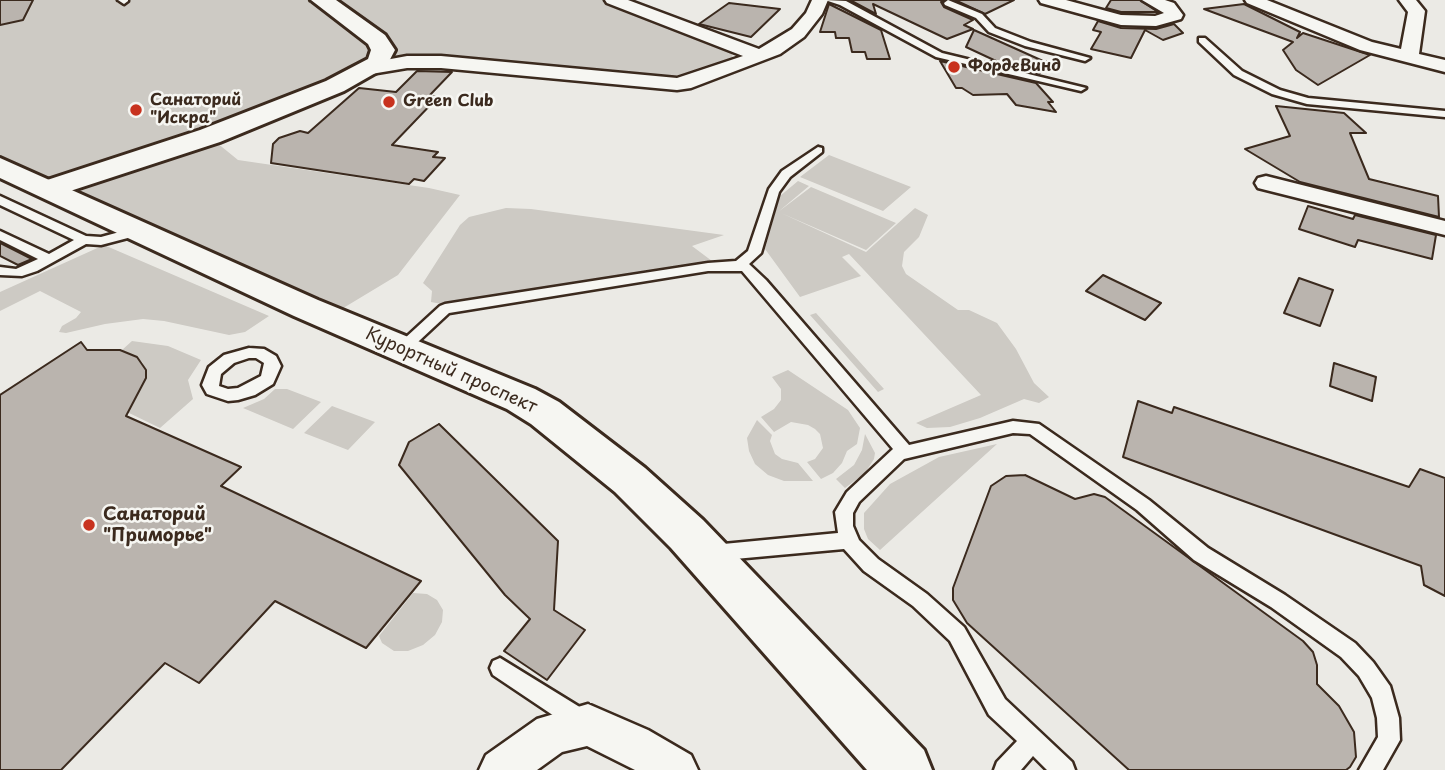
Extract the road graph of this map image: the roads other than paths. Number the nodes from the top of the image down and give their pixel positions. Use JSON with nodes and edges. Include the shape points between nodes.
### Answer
{"nodes":[{"id":1,"x":322,"y":0,"type":"edge"},
{"id":2,"x":612,"y":0,"type":"edge"},
{"id":3,"x":820,"y":0,"type":"edge"},
{"id":4,"x":829,"y":0,"type":"edge"},
{"id":5,"x":1047,"y":0,"type":"edge"},
{"id":6,"x":1150,"y":0,"type":"edge"},
{"id":7,"x":1253,"y":0,"type":"edge"},
{"id":8,"x":1406,"y":0,"type":"edge"},
{"id":9,"x":948,"y":3,"type":"dead end"},
{"id":10,"x":1202,"y":40,"type":"dead end"},
{"id":11,"x":767,"y":54,"type":"junction"},
{"id":12,"x":1085,"y":58,"type":"dead end"},
{"id":13,"x":1409,"y":58,"type":"junction"},
{"id":14,"x":1445,"y":66,"type":"edge"},
{"id":15,"x":371,"y":68,"type":"junction"},
{"id":16,"x":1082,"y":88,"type":"dead end"},
{"id":17,"x":1445,"y":114,"type":"edge"},
{"id":18,"x":818,"y":150,"type":"dead end"},
{"id":19,"x":1,"y":169,"type":"edge"},
{"id":20,"x":1266,"y":183,"type":"dead end"},
{"id":21,"x":48,"y":189,"type":"junction"},
{"id":22,"x":0,"y":200,"type":"edge"},
{"id":23,"x":1445,"y":228,"type":"edge"},
{"id":24,"x":138,"y":230,"type":"junction"},
{"id":25,"x":0,"y":235,"type":"edge"},
{"id":26,"x":83,"y":240,"type":"junction"},
{"id":27,"x":49,"y":259,"type":"junction"},
{"id":28,"x":739,"y":265,"type":"junction"},
{"id":29,"x":0,"y":271,"type":"edge"},
{"id":30,"x":400,"y":350,"type":"junction"},
{"id":31,"x":906,"y":453,"type":"junction"},
{"id":32,"x":850,"y":540,"type":"junction"},
{"id":33,"x":706,"y":554,"type":"junction"},
{"id":34,"x":511,"y":669,"type":"dead end"},
{"id":35,"x":588,"y":725,"type":"junction"},
{"id":36,"x":1033,"y":740,"type":"junction"},
{"id":37,"x":501,"y":770,"type":"edge"},
{"id":38,"x":676,"y":770,"type":"edge"},
{"id":39,"x":904,"y":770,"type":"edge"},
{"id":40,"x":1005,"y":770,"type":"edge"},
{"id":41,"x":1064,"y":770,"type":"edge"},
{"id":42,"x":1370,"y":770,"type":"edge"}],
"edges":[{"from":1,"to":15,"type":"main road","via":[[377,40],[383,50]]},
{"from":2,"to":11,"type":"street"},
{"from":3,"to":11,"type":"street","via":[[799,33]]},
{"from":4,"to":16,"type":"lane","via":[[843,3],[939,55]]},
{"from":5,"to":6,"type":"street","via":[[1121,20],[1156,21],[1175,15]]},
{"from":7,"to":13,"type":"street","via":[[1333,34]]},
{"from":8,"to":13,"type":"street","via":[[1416,11]]},
{"from":9,"to":12,"type":"lane","via":[[979,16],[992,30]]},
{"from":10,"to":17,"type":"lane","via":[[1238,73],[1276,92],[1307,101]]},
{"from":11,"to":15,"type":"street","via":[[677,84],[441,62]]},
{"from":13,"to":14,"type":"street"},
{"from":15,"to":21,"type":"main road","via":[[210,136]]},
{"from":18,"to":28,"type":"lane","via":[[786,174],[773,192],[754,253]]},
{"from":19,"to":21,"type":"main road","name":"Курортный проспект"},
{"from":20,"to":23,"type":"street"},
{"from":21,"to":24,"type":"main road","name":"Курортный проспект"},
{"from":22,"to":26,"type":"lane"},
{"from":24,"to":26,"type":"lane","via":[[101,241]]},
{"from":24,"to":30,"type":"main road","name":"Курортный проспект"},
{"from":25,"to":27,"type":"lane"},
{"from":26,"to":27,"type":"lane"},
{"from":27,"to":29,"type":"lane","via":[[17,272]]},
{"from":28,"to":30,"type":"lane","via":[[445,309]]},
{"from":28,"to":31,"type":"lane","via":[[761,283]]},
{"from":30,"to":33,"type":"main road","name":"Курортный проспект","via":[[545,413],[631,480]]},
{"from":31,"to":32,"type":"lane","via":[[874,474],[853,497],[844,512]]},
{"from":31,"to":42,"type":"lane","via":[[1013,427],[1033,428],[1143,505],[1202,554],[1348,650],[1382,694],[1388,718],[1389,740]]},
{"from":32,"to":33,"type":"lane"},
{"from":32,"to":36,"type":"lane","via":[[871,565],[957,634],[998,707]]},
{"from":33,"to":39,"type":"main road","name":"Курортный проспект"},
{"from":34,"to":35,"type":"lane"},
{"from":35,"to":37,"type":"street","via":[[552,734]]},
{"from":35,"to":38,"type":"street"},
{"from":36,"to":40,"type":"lane"},
{"from":36,"to":41,"type":"lane"}]}
